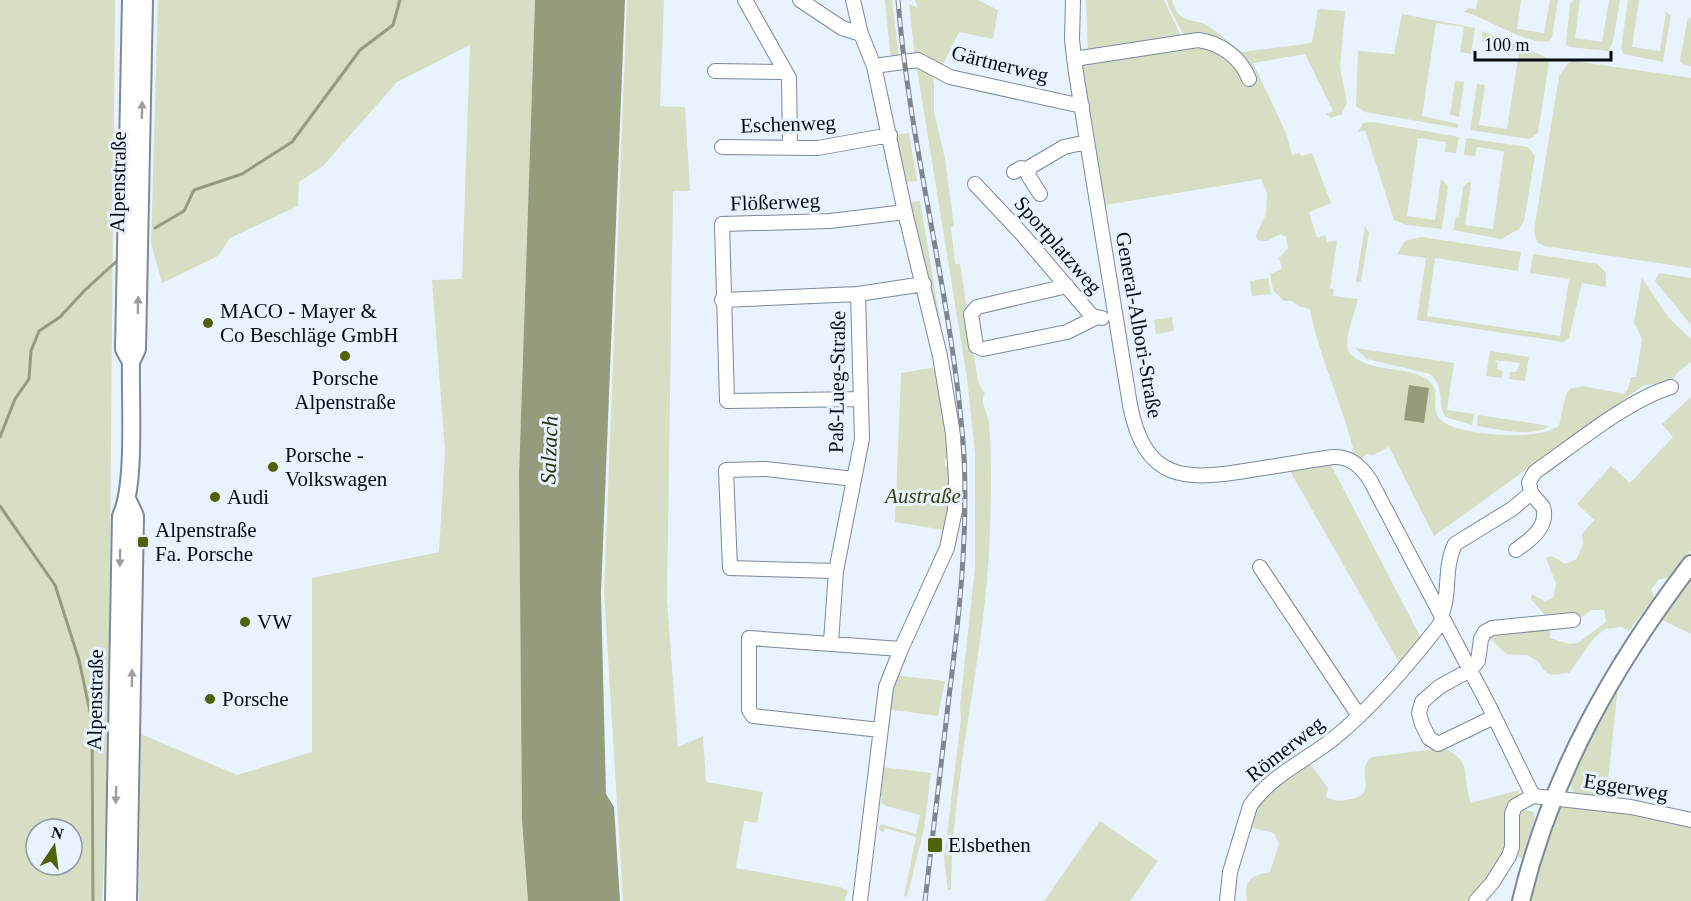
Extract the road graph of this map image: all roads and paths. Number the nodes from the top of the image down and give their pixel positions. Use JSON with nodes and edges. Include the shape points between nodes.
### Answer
{"nodes":[{"id":1,"x":131,"y":0,"type":"edge"},
{"id":2,"x":144,"y":0,"type":"edge"},
{"id":3,"x":745,"y":0,"type":"edge"},
{"id":4,"x":800,"y":0,"type":"edge"},
{"id":5,"x":853,"y":0,"type":"edge"},
{"id":6,"x":1073,"y":0,"type":"edge"},
{"id":7,"x":861,"y":34,"type":"junction"},
{"id":8,"x":1074,"y":59,"type":"junction"},
{"id":9,"x":874,"y":66,"type":"junction"},
{"id":10,"x":716,"y":71,"type":"dead end"},
{"id":11,"x":784,"y":72,"type":"junction"},
{"id":12,"x":1249,"y":79,"type":"dead end"},
{"id":13,"x":1082,"y":106,"type":"junction"},
{"id":14,"x":890,"y":135,"type":"junction"},
{"id":15,"x":1087,"y":142,"type":"junction"},
{"id":16,"x":722,"y":147,"type":"dead end"},
{"id":17,"x":790,"y":147,"type":"junction"},
{"id":18,"x":1029,"y":170,"type":"junction"},
{"id":19,"x":1014,"y":172,"type":"dead end"},
{"id":20,"x":975,"y":184,"type":"dead end"},
{"id":21,"x":1040,"y":194,"type":"dead end"},
{"id":22,"x":905,"y":212,"type":"junction"},
{"id":23,"x":924,"y":284,"type":"junction"},
{"id":24,"x":1067,"y":286,"type":"junction"},
{"id":25,"x":858,"y":294,"type":"junction"},
{"id":26,"x":722,"y":300,"type":"junction"},
{"id":27,"x":1116,"y":317,"type":"junction"},
{"id":28,"x":1095,"y":318,"type":"junction"},
{"id":29,"x":131,"y":362,"type":"junction"},
{"id":30,"x":1671,"y":387,"type":"dead end"},
{"id":31,"x":861,"y":399,"type":"junction"},
{"id":32,"x":855,"y":478,"type":"junction"},
{"id":33,"x":1531,"y":493,"type":"junction"},
{"id":34,"x":128,"y":501,"type":"junction"},
{"id":35,"x":1516,"y":550,"type":"dead end"},
{"id":36,"x":1691,"y":564,"type":"edge"},
{"id":37,"x":1260,"y":567,"type":"dead end"},
{"id":38,"x":836,"y":571,"type":"junction"},
{"id":39,"x":1442,"y":618,"type":"junction"},
{"id":40,"x":1573,"y":620,"type":"dead end"},
{"id":41,"x":831,"y":642,"type":"junction"},
{"id":42,"x":901,"y":649,"type":"junction"},
{"id":43,"x":1470,"y":670,"type":"junction"},
{"id":44,"x":1359,"y":716,"type":"junction"},
{"id":45,"x":1494,"y":717,"type":"junction"},
{"id":46,"x":880,"y":730,"type":"junction"},
{"id":47,"x":1533,"y":796,"type":"junction"},
{"id":48,"x":1553,"y":798,"type":"junction"},
{"id":49,"x":1691,"y":820,"type":"edge"},
{"id":50,"x":1229,"y":897,"type":"edge"},
{"id":51,"x":114,"y":901,"type":"edge"},
{"id":52,"x":128,"y":901,"type":"edge"},
{"id":53,"x":860,"y":901,"type":"edge"},
{"id":54,"x":1476,"y":901,"type":"edge"},
{"id":55,"x":1521,"y":901,"type":"edge"}],
"edges":[{"from":1,"to":29,"type":"main road","name":"Alpenstraße","via":[[124,349]]},
{"from":29,"to":2,"type":"main road","name":"Alpenstraße","one_way":true,"via":[[137,350]]},
{"from":3,"to":11,"type":"street"},
{"from":4,"to":7,"type":"street","via":[[842,28]]},
{"from":5,"to":7,"type":"street"},
{"from":6,"to":8,"type":"street","name":"General-Albori-Straße"},
{"from":7,"to":9,"type":"street"},
{"from":8,"to":12,"type":"street","via":[[1198,40],[1214,44],[1234,57],[1244,65]]},
{"from":8,"to":13,"type":"street","name":"General-Albori-Straße"},
{"from":9,"to":13,"type":"street","name":"Gärtnerweg","via":[[918,60],[950,77]]},
{"from":9,"to":14,"type":"street"},
{"from":10,"to":11,"type":"street"},
{"from":11,"to":17,"type":"street","via":[[789,78]]},
{"from":13,"to":15,"type":"street","name":"General-Albori-Straße"},
{"from":14,"to":17,"type":"street","name":"Eschenweg","via":[[818,148]]},
{"from":14,"to":22,"type":"street"},
{"from":15,"to":18,"type":"street","name":"Sportplatzweg","via":[[1064,147]]},
{"from":15,"to":27,"type":"street","name":"General-Albori-Straße"},
{"from":16,"to":17,"type":"street","name":"Eschenweg"},
{"from":18,"to":19,"type":"street","name":"Sportplatzweg"},
{"from":18,"to":21,"type":"street","name":"Sportplatzweg","via":[[1029,178]]},
{"from":20,"to":24,"type":"street","name":"Sportplatzweg"},
{"from":22,"to":23,"type":"street"},
{"from":22,"to":26,"type":"street","name":"Flößerweg","via":[[830,221],[722,224]]},
{"from":23,"to":25,"type":"street","name":"Paß-Lueg-Straße"},
{"from":23,"to":42,"type":"street","via":[[953,434],[955,510],[947,548]]},
{"from":24,"to":28,"type":"street","name":"Sportplatzweg"},
{"from":24,"to":28,"type":"street","via":[[977,307],[971,314],[976,346],[982,349],[1067,332]]},
{"from":25,"to":26,"type":"street"},
{"from":25,"to":31,"type":"street","name":"Paß-Lueg-Straße"},
{"from":26,"to":31,"type":"street","via":[[727,400]]},
{"from":27,"to":28,"type":"street","name":"Sportplatzweg"},
{"from":27,"to":39,"type":"street","name":"General-Albori-Straße","via":[[1135,429],[1154,460],[1195,477],[1338,456],[1357,464],[1370,480]]},
{"from":29,"to":34,"type":"main road","name":"Alpenstraße"},
{"from":30,"to":33,"type":"street","name":"Römerweg","via":[[1629,408],[1535,472],[1529,482]]},
{"from":31,"to":32,"type":"street","name":"Paß-Lueg-Straße","via":[[861,439]]},
{"from":32,"to":38,"type":"street","name":"Paß-Lueg-Straße"},
{"from":32,"to":38,"type":"street","via":[[726,470],[730,568]]},
{"from":33,"to":35,"type":"street","via":[[1543,507],[1543,523]]},
{"from":33,"to":39,"type":"street","name":"Römerweg","via":[[1455,543],[1447,566]]},
{"from":34,"to":51,"type":"main road","name":"Alpenstraße","one_way":true,"via":[[121,516]]},
{"from":52,"to":34,"type":"main road","name":"Alpenstraße","one_way":true,"via":[[135,516]]},
{"from":36,"to":48,"type":"main road","via":[[1615,672]]},
{"from":37,"to":44,"type":"street"},
{"from":38,"to":41,"type":"street","name":"Paß-Lueg-Straße"},
{"from":39,"to":43,"type":"street","name":"General-Albori-Straße"},
{"from":39,"to":44,"type":"street","name":"Römerweg"},
{"from":40,"to":43,"type":"street","via":[[1492,628],[1481,639],[1478,661]]},
{"from":41,"to":42,"type":"street"},
{"from":41,"to":46,"type":"street","via":[[749,638],[749,710],[760,719]]},
{"from":42,"to":46,"type":"street","via":[[886,687]]},
{"from":43,"to":45,"type":"street","name":"General-Albori-Straße"},
{"from":43,"to":45,"type":"street","via":[[1438,687],[1422,702],[1420,718],[1427,734],[1434,743],[1443,743]]},
{"from":44,"to":50,"type":"street","name":"Römerweg","via":[[1254,799],[1235,854]]},
{"from":45,"to":47,"type":"street","name":"General-Albori-Straße"},
{"from":46,"to":53,"type":"street"},
{"from":47,"to":48,"type":"street","name":"Eggerweg"},
{"from":47,"to":54,"type":"street","via":[[1515,806],[1509,856]]},
{"from":48,"to":49,"type":"street","name":"Eggerweg","via":[[1631,807]]},
{"from":48,"to":55,"type":"main road"}]}
